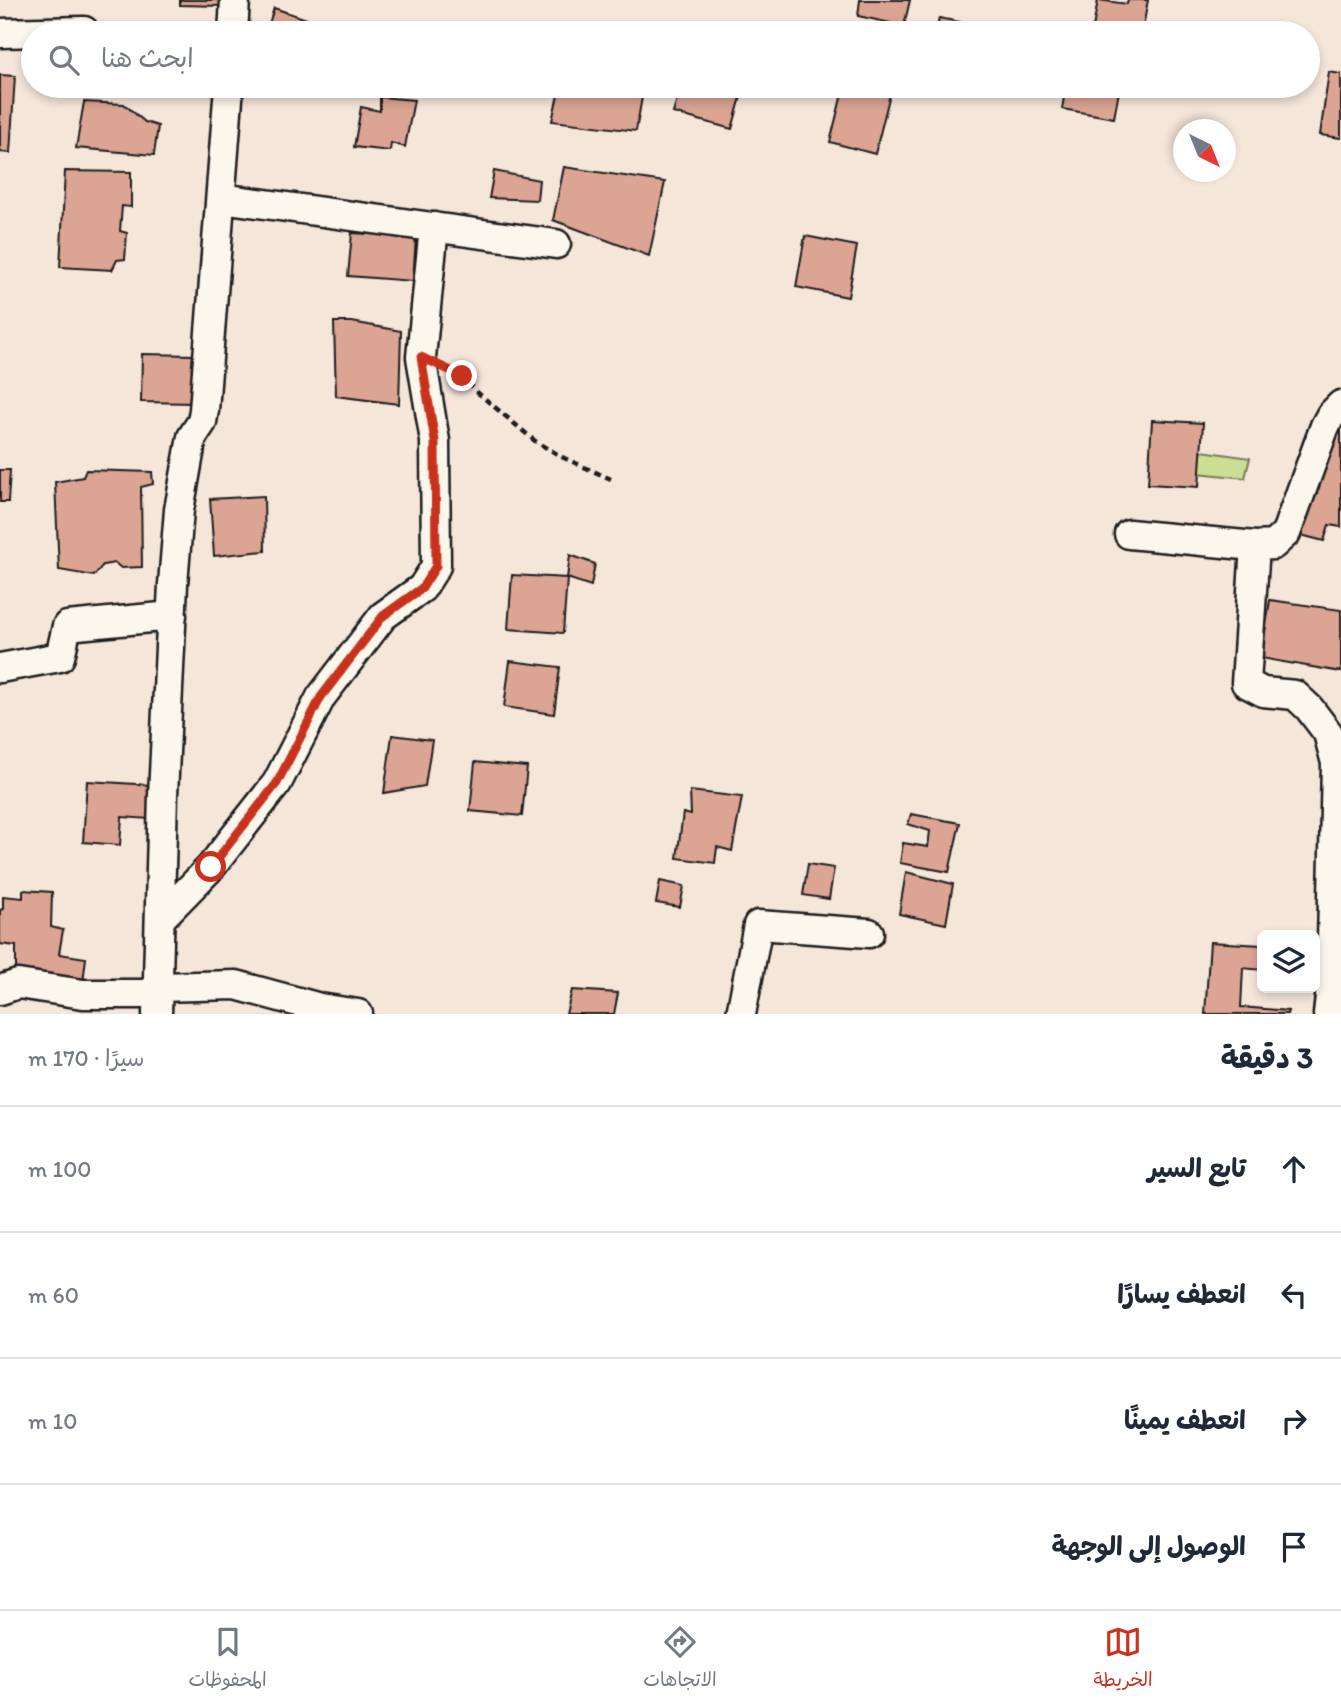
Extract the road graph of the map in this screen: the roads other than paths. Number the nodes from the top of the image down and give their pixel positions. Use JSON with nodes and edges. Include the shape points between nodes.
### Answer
{"nodes":[{"id":1,"x":235,"y":0,"type":"edge"},
{"id":2,"x":234,"y":21,"type":"edge"},
{"id":3,"x":21,"y":32,"type":"edge"},
{"id":4,"x":0,"y":33,"type":"edge"},
{"id":5,"x":228,"y":98,"type":"edge"},
{"id":6,"x":221,"y":198,"type":"junction"},
{"id":7,"x":434,"y":227,"type":"junction"},
{"id":8,"x":556,"y":244,"type":"dead end"},
{"id":9,"x":1341,"y":405,"type":"edge"},
{"id":10,"x":1129,"y":534,"type":"dead end"},
{"id":11,"x":1255,"y":546,"type":"junction"},
{"id":12,"x":172,"y":616,"type":"junction"},
{"id":13,"x":0,"y":668,"type":"edge"},
{"id":14,"x":160,"y":919,"type":"junction"},
{"id":15,"x":869,"y":933,"type":"dead end"},
{"id":16,"x":0,"y":990,"type":"edge"},
{"id":17,"x":158,"y":998,"type":"edge"},
{"id":18,"x":1330,"y":1013,"type":"edge"},
{"id":19,"x":358,"y":1014,"type":"edge"},
{"id":20,"x":741,"y":1014,"type":"edge"}],
"edges":[{"from":1,"to":2,"type":"street"},
{"from":3,"to":4,"type":"street"},
{"from":5,"to":6,"type":"street"},
{"from":6,"to":7,"type":"street"},
{"from":6,"to":12,"type":"street","via":[[204,410],[192,436],[179,510]]},
{"from":7,"to":8,"type":"street"},
{"from":7,"to":14,"type":"street","via":[[421,357],[435,441],[436,566],[422,588],[383,616],[321,697],[277,783],[211,867]]},
{"from":9,"to":11,"type":"street","via":[[1325,426],[1286,533],[1273,545]]},
{"from":10,"to":11,"type":"street"},
{"from":11,"to":18,"type":"street","via":[[1246,683],[1263,692],[1295,695],[1328,733],[1336,763]]},
{"from":12,"to":13,"type":"street","via":[[67,626],[60,657]]},
{"from":12,"to":14,"type":"street"},
{"from":14,"to":17,"type":"street"},
{"from":15,"to":20,"type":"street","via":[[758,925]]},
{"from":16,"to":17,"type":"street","via":[[18,984]]},
{"from":17,"to":19,"type":"street","via":[[236,985]]}]}
